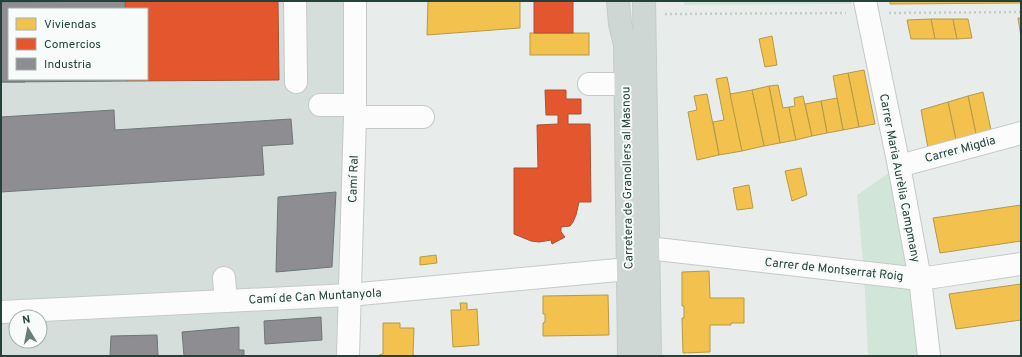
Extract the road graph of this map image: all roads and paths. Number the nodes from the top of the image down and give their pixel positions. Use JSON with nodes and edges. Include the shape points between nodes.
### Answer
{"nodes":[{"id":1,"x":294,"y":1,"type":"edge"},
{"id":2,"x":355,"y":1,"type":"edge"},
{"id":3,"x":618,"y":1,"type":"edge"},
{"id":4,"x":866,"y":7,"type":"edge"},
{"id":5,"x":645,"y":8,"type":"edge"},
{"id":6,"x":1021,"y":12,"type":"edge"},
{"id":7,"x":296,"y":82,"type":"dead end"},
{"id":8,"x":590,"y":84,"type":"dead end"},
{"id":9,"x":626,"y":84,"type":"junction"},
{"id":10,"x":320,"y":105,"type":"dead end"},
{"id":11,"x":355,"y":111,"type":"junction"},
{"id":12,"x":423,"y":117,"type":"dead end"},
{"id":13,"x":1021,"y":133,"type":"edge"},
{"id":14,"x":899,"y":166,"type":"junction"},
{"id":15,"x":648,"y":248,"type":"junction"},
{"id":16,"x":1021,"y":264,"type":"edge"},
{"id":17,"x":628,"y":269,"type":"junction"},
{"id":18,"x":224,"y":278,"type":"dead end"},
{"id":19,"x":920,"y":279,"type":"junction"},
{"id":20,"x":349,"y":295,"type":"junction"},
{"id":21,"x":226,"y":301,"type":"junction"},
{"id":22,"x":1,"y":312,"type":"edge"},
{"id":23,"x":348,"y":356,"type":"edge"},
{"id":24,"x":629,"y":356,"type":"edge"},
{"id":25,"x":650,"y":356,"type":"edge"},
{"id":26,"x":929,"y":356,"type":"edge"}],
"edges":[{"from":1,"to":7,"type":"street"},
{"from":2,"to":11,"type":"street","name":"Camí Ral"},
{"from":3,"to":9,"type":"main road","name":"Carretera de Granollers al Masnou","via":[[625,44]]},
{"from":4,"to":5,"type":"path"},
{"from":4,"to":6,"type":"path"},
{"from":4,"to":14,"type":"street","name":"Carrer Maria Aurèlia Campmany"},
{"from":5,"to":15,"type":"main road","name":"Carretera de Granollers al Masnou"},
{"from":8,"to":9,"type":"street"},
{"from":9,"to":17,"type":"main road","name":"Carretera de Granollers al Masnou"},
{"from":10,"to":11,"type":"street"},
{"from":11,"to":12,"type":"street"},
{"from":11,"to":20,"type":"street","name":"Camí Ral"},
{"from":13,"to":14,"type":"street","name":"Carrer Migdia"},
{"from":14,"to":19,"type":"street","name":"Carrer Maria Aurèlia Campmany"},
{"from":15,"to":19,"type":"street","name":"Carrer de Montserrat Roig"},
{"from":15,"to":25,"type":"main road","name":"Carretera de Granollers al Masnou"},
{"from":16,"to":19,"type":"street","name":"Carrer de Montserrat Roig"},
{"from":17,"to":20,"type":"street","name":"Camí de Can Muntanyola"},
{"from":17,"to":24,"type":"main road","name":"Carretera de Granollers al Masnou"},
{"from":18,"to":21,"type":"street"},
{"from":19,"to":26,"type":"street","name":"Carrer Maria Aurèlia Campmany"},
{"from":20,"to":21,"type":"street","name":"Camí de Can Muntanyola"},
{"from":20,"to":23,"type":"street","name":"Camí Ral"},
{"from":21,"to":22,"type":"street","name":"Camí de Can Muntanyola"}]}
